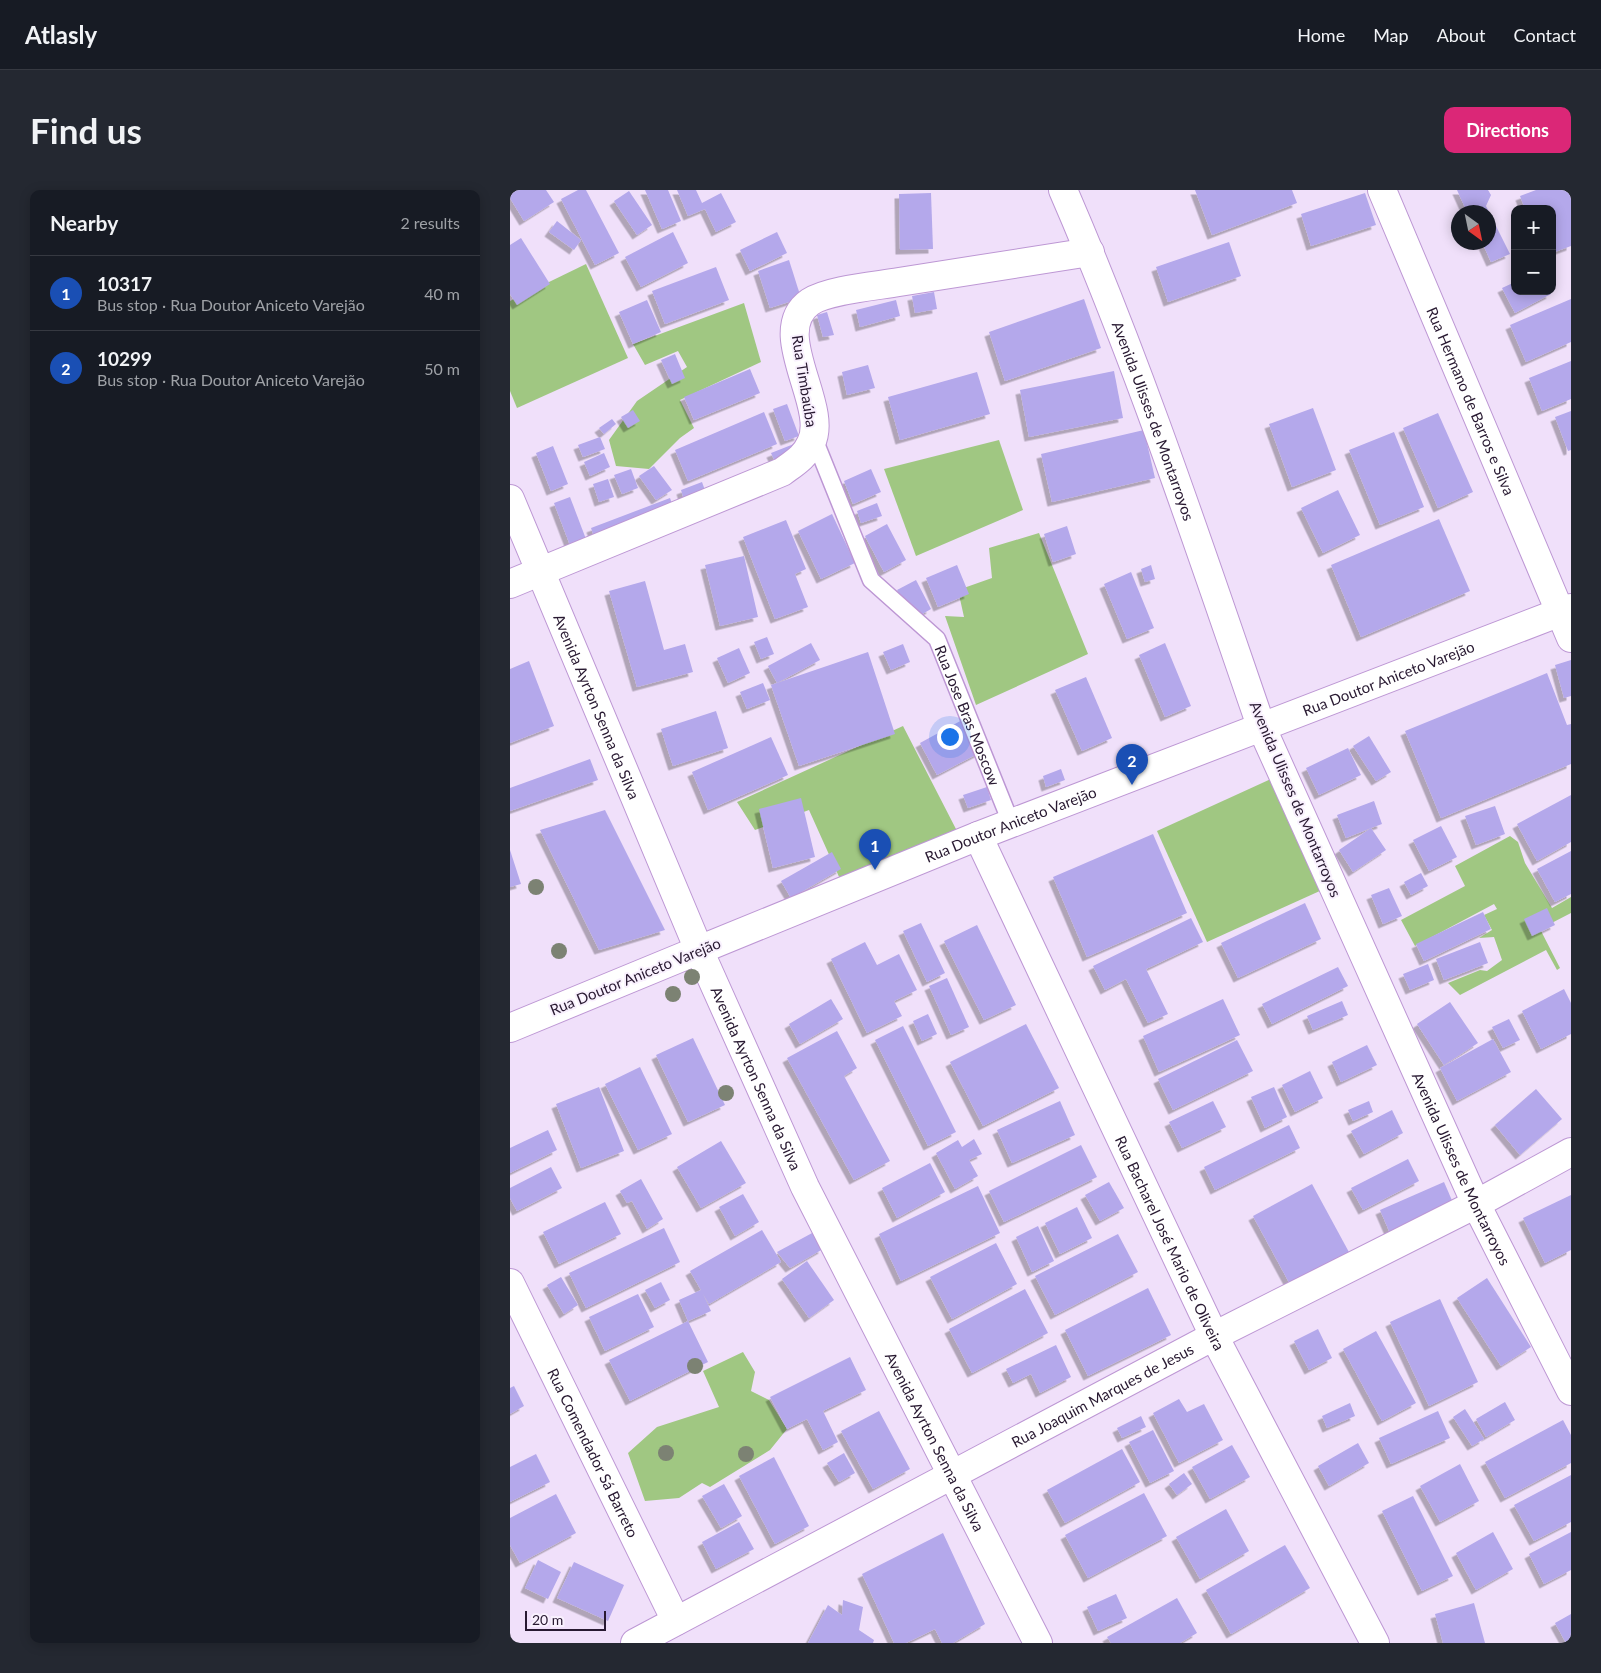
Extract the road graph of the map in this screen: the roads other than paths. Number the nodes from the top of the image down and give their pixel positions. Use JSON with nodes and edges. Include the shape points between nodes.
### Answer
{"nodes":[{"id":1,"x":1063,"y":190,"type":"edge"},
{"id":2,"x":1382,"y":190,"type":"edge"},
{"id":3,"x":1090,"y":252,"type":"junction"},
{"id":4,"x":813,"y":436,"type":"junction"},
{"id":5,"x":510,"y":499,"type":"edge"},
{"id":6,"x":540,"y":571,"type":"junction"},
{"id":7,"x":510,"y":584,"type":"edge"},
{"id":8,"x":1565,"y":610,"type":"edge"},
{"id":9,"x":1571,"y":638,"type":"edge"},
{"id":10,"x":1261,"y":726,"type":"junction"},
{"id":11,"x":1011,"y":823,"type":"junction"},
{"id":12,"x":978,"y":836,"type":"junction"},
{"id":13,"x":699,"y":950,"type":"junction"},
{"id":14,"x":510,"y":1028,"type":"edge"},
{"id":15,"x":1571,"y":1152,"type":"edge"},
{"id":16,"x":1476,"y":1204,"type":"junction"},
{"id":17,"x":510,"y":1283,"type":"edge"},
{"id":18,"x":1214,"y":1336,"type":"junction"},
{"id":19,"x":1571,"y":1391,"type":"edge"},
{"id":20,"x":951,"y":1477,"type":"junction"},
{"id":21,"x":676,"y":1621,"type":"junction"},
{"id":22,"x":635,"y":1643,"type":"edge"},
{"id":23,"x":1038,"y":1643,"type":"edge"},
{"id":24,"x":1375,"y":1643,"type":"edge"}],
"edges":[{"from":1,"to":3,"type":"street","name":"Avenida Ulisses de Montarroyos"},
{"from":2,"to":8,"type":"street","name":"Rua Hermano de Barros e Silva"},
{"from":3,"to":4,"type":"street","name":"Rua Timbaúba","via":[[872,286],[823,296],[809,303],[798,317],[795,337],[815,422]]},
{"from":3,"to":10,"type":"street","name":"Avenida Ulisses de Montarroyos","via":[[1169,458]]},
{"from":4,"to":6,"type":"street","name":"Rua Timbaúba","via":[[803,456],[782,472]]},
{"from":4,"to":11,"type":"lane","name":"Rua Jose Bras Moscow","via":[[871,580],[937,640]]},
{"from":5,"to":6,"type":"street","name":"Avenida Ayrton Senna da Silva"},
{"from":6,"to":7,"type":"street","name":"Rua Timbaúba"},
{"from":6,"to":13,"type":"street","name":"Avenida Ayrton Senna da Silva"},
{"from":8,"to":9,"type":"street","name":"Rua Hermano de Barros e Silva"},
{"from":8,"to":10,"type":"street","name":"Rua Doutor Aniceto Varejão"},
{"from":10,"to":11,"type":"street","name":"Rua Doutor Aniceto Varejão"},
{"from":10,"to":16,"type":"street","name":"Avenida Ulisses de Montarroyos"},
{"from":11,"to":12,"type":"street","name":"Rua Doutor Aniceto Varejão"},
{"from":12,"to":13,"type":"street","name":"Rua Doutor Aniceto Varejão"},
{"from":12,"to":18,"type":"street","name":"Rua Bacharel José Mario de Oliveira"},
{"from":13,"to":14,"type":"street","name":"Rua Doutor Aniceto Varejão"},
{"from":13,"to":20,"type":"street","name":"Avenida Ayrton Senna da Silva","via":[[804,1187]]},
{"from":15,"to":16,"type":"street","name":"Rua Joaquim Marques de Jesus"},
{"from":16,"to":18,"type":"street","name":"Rua Joaquim Marques de Jesus"},
{"from":16,"to":19,"type":"street","name":"Avenida Ulisses de Montarroyos"},
{"from":17,"to":21,"type":"street","name":"Rua Comendador Sá Barreto"},
{"from":18,"to":20,"type":"street","name":"Rua Joaquim Marques de Jesus"},
{"from":18,"to":24,"type":"street","name":"Rua Bacharel José Mario de Oliveira"},
{"from":20,"to":21,"type":"street","name":"Rua Joaquim Marques de Jesus"},
{"from":20,"to":23,"type":"street","name":"Avenida Ayrton Senna da Silva"},
{"from":21,"to":22,"type":"street","name":"Rua Joaquim Marques de Jesus"}]}
